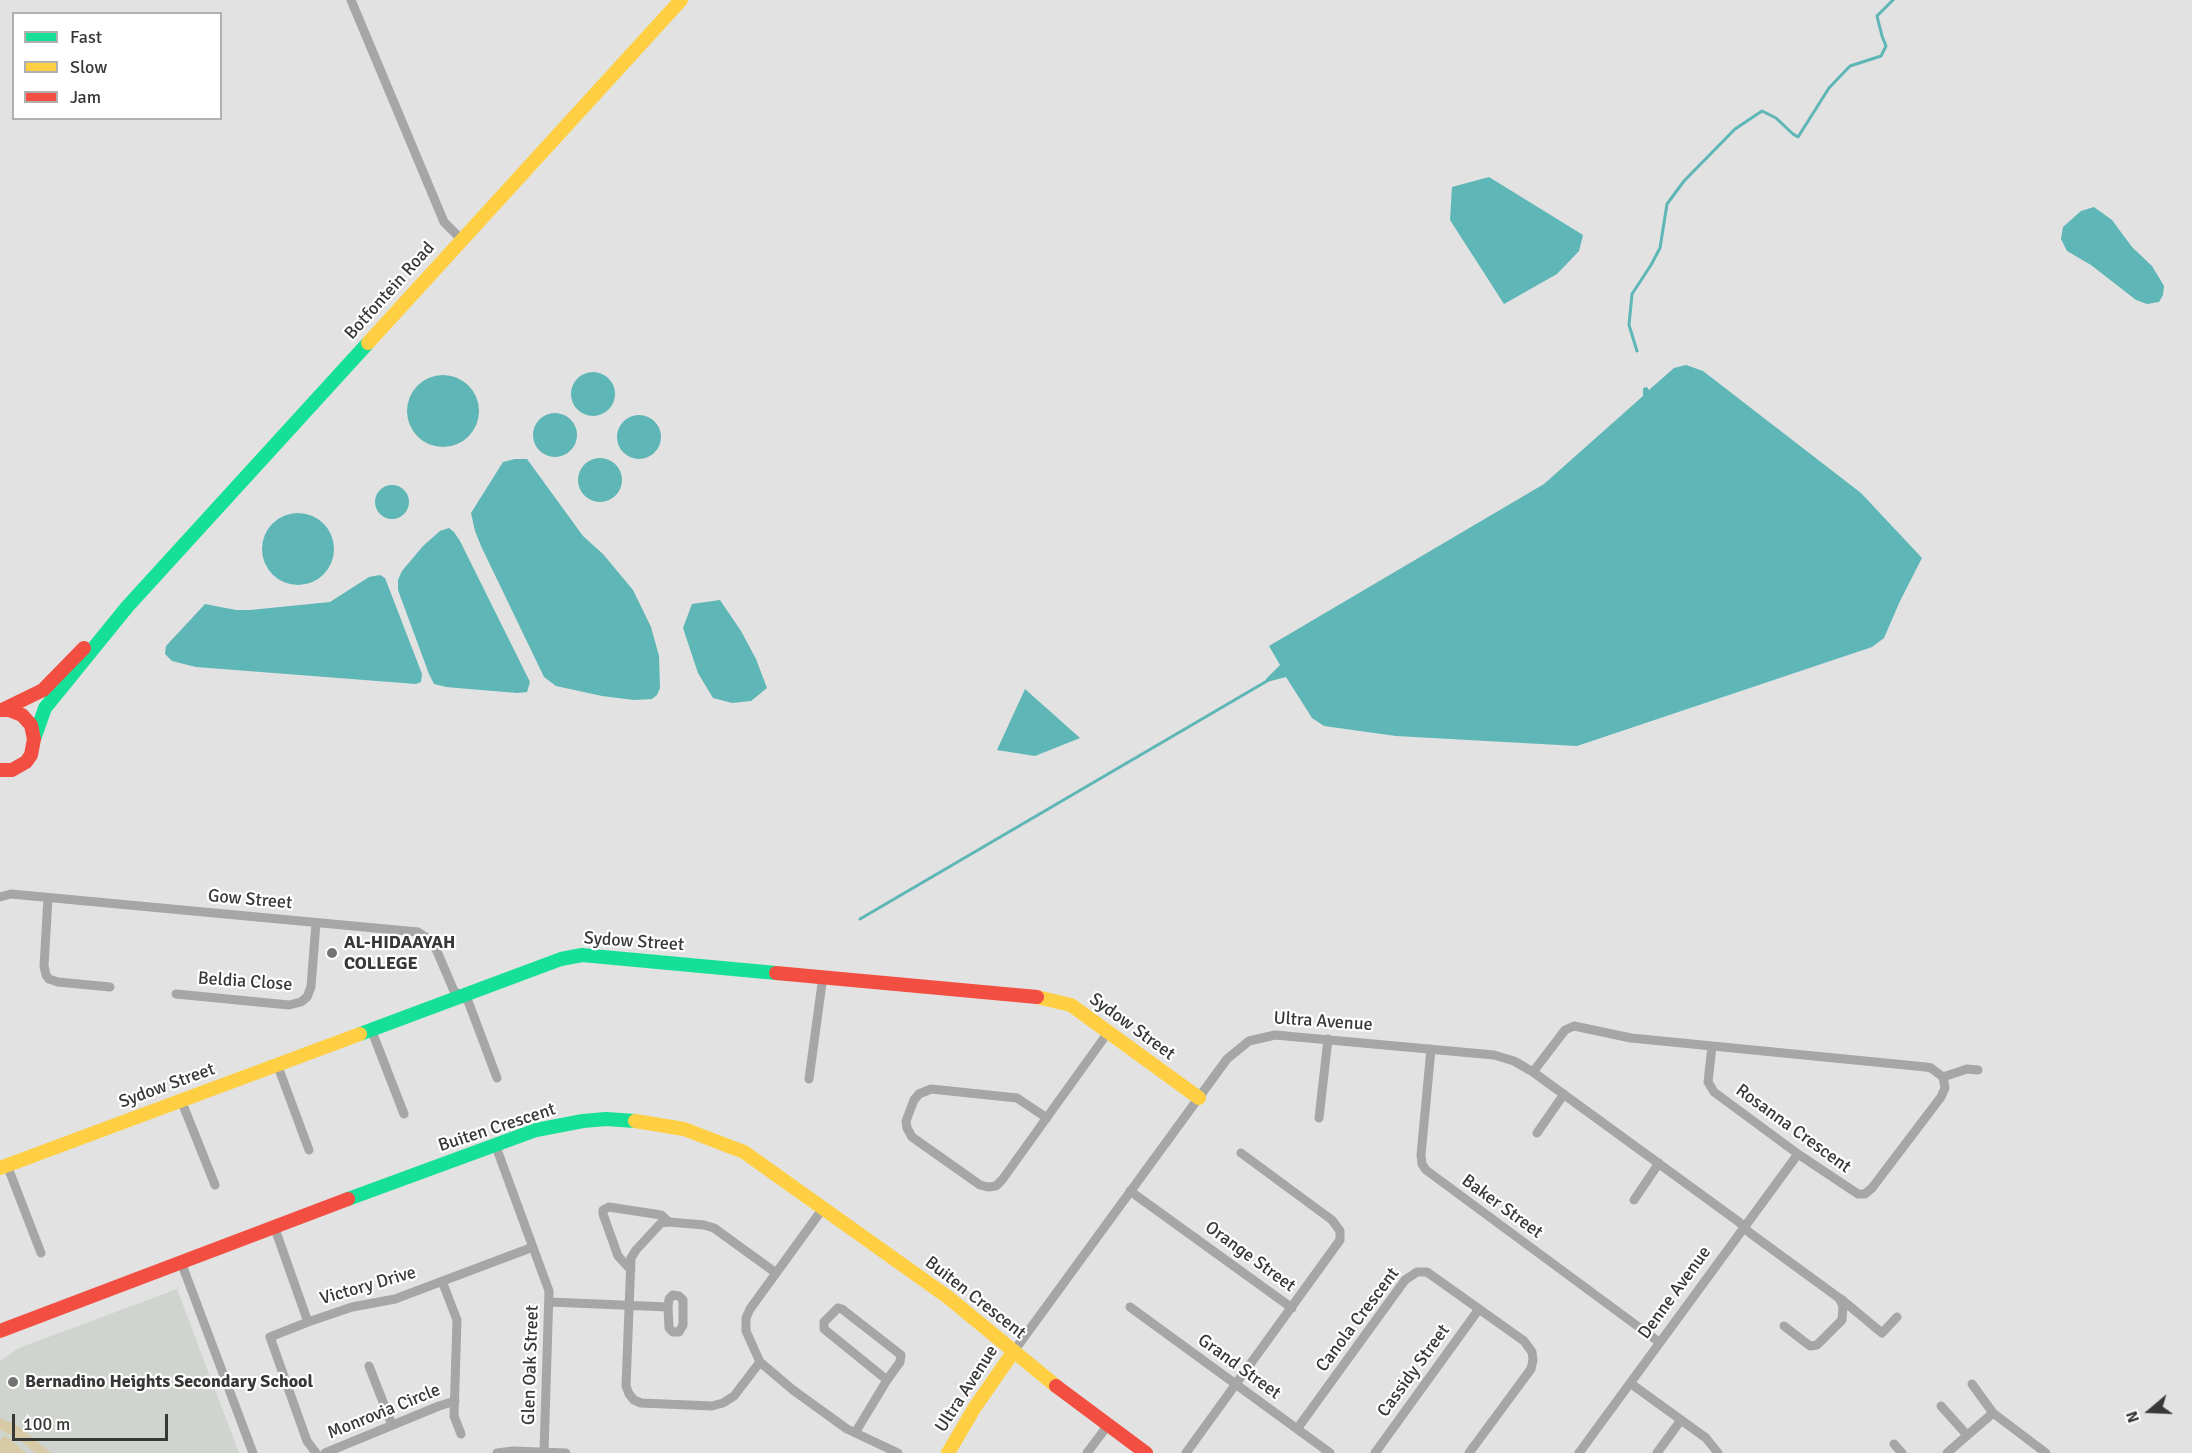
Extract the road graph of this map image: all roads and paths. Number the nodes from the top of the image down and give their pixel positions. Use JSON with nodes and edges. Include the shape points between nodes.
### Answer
{"nodes":[{"id":1,"x":351,"y":0,"type":"edge"},
{"id":2,"x":681,"y":0,"type":"edge"},
{"id":3,"x":462,"y":240,"type":"junction"},
{"id":4,"x":127,"y":607,"type":"junction"},
{"id":5,"x":1,"y":710,"type":"edge"},
{"id":6,"x":34,"y":739,"type":"junction"},
{"id":7,"x":1,"y":771,"type":"edge"},
{"id":8,"x":0,"y":897,"type":"edge"},
{"id":9,"x":48,"y":898,"type":"junction"},
{"id":10,"x":316,"y":923,"type":"junction"},
{"id":11,"x":823,"y":976,"type":"junction"},
{"id":12,"x":110,"y":987,"type":"dead end"},
{"id":13,"x":176,"y":994,"type":"dead end"},
{"id":14,"x":460,"y":996,"type":"junction"},
{"id":15,"x":371,"y":1029,"type":"junction"},
{"id":16,"x":1109,"y":1031,"type":"junction"},
{"id":17,"x":1328,"y":1039,"type":"junction"},
{"id":18,"x":1712,"y":1046,"type":"junction"},
{"id":19,"x":1431,"y":1049,"type":"junction"},
{"id":20,"x":277,"y":1065,"type":"junction"},
{"id":21,"x":1978,"y":1070,"type":"dead end"},
{"id":22,"x":1533,"y":1072,"type":"junction"},
{"id":23,"x":1943,"y":1077,"type":"junction"},
{"id":24,"x":497,"y":1078,"type":"dead end"},
{"id":25,"x":809,"y":1079,"type":"dead end"},
{"id":26,"x":1564,"y":1094,"type":"junction"},
{"id":27,"x":1199,"y":1098,"type":"junction"},
{"id":28,"x":181,"y":1100,"type":"junction"},
{"id":29,"x":404,"y":1114,"type":"dead end"},
{"id":30,"x":1047,"y":1118,"type":"junction"},
{"id":31,"x":1319,"y":1118,"type":"dead end"},
{"id":32,"x":1537,"y":1133,"type":"dead end"},
{"id":33,"x":495,"y":1144,"type":"junction"},
{"id":34,"x":309,"y":1150,"type":"dead end"},
{"id":35,"x":1241,"y":1153,"type":"dead end"},
{"id":36,"x":1798,"y":1154,"type":"junction"},
{"id":37,"x":1659,"y":1163,"type":"junction"},
{"id":38,"x":4,"y":1167,"type":"edge"},
{"id":39,"x":216,"y":1185,"type":"dead end"},
{"id":40,"x":1130,"y":1191,"type":"junction"},
{"id":41,"x":1634,"y":1200,"type":"dead end"},
{"id":42,"x":824,"y":1208,"type":"junction"},
{"id":43,"x":669,"y":1222,"type":"junction"},
{"id":44,"x":274,"y":1227,"type":"junction"},
{"id":45,"x":1744,"y":1227,"type":"junction"},
{"id":46,"x":533,"y":1247,"type":"junction"},
{"id":47,"x":41,"y":1252,"type":"dead end"},
{"id":48,"x":181,"y":1262,"type":"junction"},
{"id":49,"x":631,"y":1270,"type":"junction"},
{"id":50,"x":776,"y":1273,"type":"junction"},
{"id":51,"x":442,"y":1281,"type":"junction"},
{"id":52,"x":1839,"y":1298,"type":"junction"},
{"id":53,"x":550,"y":1302,"type":"junction"},
{"id":54,"x":629,"y":1305,"type":"junction"},
{"id":55,"x":668,"y":1307,"type":"dead end"},
{"id":56,"x":1130,"y":1308,"type":"dead end"},
{"id":57,"x":1292,"y":1308,"type":"junction"},
{"id":58,"x":1479,"y":1309,"type":"junction"},
{"id":59,"x":1897,"y":1317,"type":"dead end"},
{"id":60,"x":308,"y":1322,"type":"junction"},
{"id":61,"x":1784,"y":1326,"type":"dead end"},
{"id":62,"x":0,"y":1331,"type":"edge"},
{"id":63,"x":1659,"y":1342,"type":"junction"},
{"id":64,"x":1014,"y":1351,"type":"junction"},
{"id":65,"x":760,"y":1362,"type":"junction"},
{"id":66,"x":369,"y":1366,"type":"dead end"},
{"id":67,"x":887,"y":1380,"type":"junction"},
{"id":68,"x":1630,"y":1383,"type":"junction"},
{"id":69,"x":1972,"y":1384,"type":"dead end"},
{"id":70,"x":1236,"y":1385,"type":"junction"},
{"id":71,"x":455,"y":1401,"type":"junction"},
{"id":72,"x":1941,"y":1406,"type":"dead end"},
{"id":73,"x":1993,"y":1413,"type":"junction"},
{"id":74,"x":1681,"y":1420,"type":"junction"},
{"id":75,"x":392,"y":1425,"type":"junction"},
{"id":76,"x":1108,"y":1425,"type":"junction"},
{"id":77,"x":1297,"y":1429,"type":"junction"},
{"id":78,"x":855,"y":1433,"type":"junction"},
{"id":79,"x":460,"y":1434,"type":"dead end"},
{"id":80,"x":1967,"y":1436,"type":"junction"},
{"id":81,"x":1894,"y":1444,"type":"dead end"},
{"id":82,"x":544,"y":1452,"type":"edge"},
{"id":83,"x":252,"y":1453,"type":"edge"},
{"id":84,"x":316,"y":1453,"type":"edge"},
{"id":85,"x":325,"y":1453,"type":"edge"},
{"id":86,"x":497,"y":1453,"type":"edge"},
{"id":87,"x":566,"y":1453,"type":"edge"},
{"id":88,"x":898,"y":1453,"type":"edge"},
{"id":89,"x":948,"y":1453,"type":"edge"},
{"id":90,"x":1087,"y":1453,"type":"edge"},
{"id":91,"x":1146,"y":1453,"type":"edge"},
{"id":92,"x":1186,"y":1453,"type":"edge"},
{"id":93,"x":1330,"y":1453,"type":"edge"},
{"id":94,"x":1375,"y":1453,"type":"edge"},
{"id":95,"x":1469,"y":1453,"type":"edge"},
{"id":96,"x":1579,"y":1453,"type":"edge"},
{"id":97,"x":1657,"y":1453,"type":"edge"},
{"id":98,"x":1718,"y":1453,"type":"edge"},
{"id":99,"x":1902,"y":1453,"type":"edge"},
{"id":100,"x":1947,"y":1453,"type":"edge"},
{"id":101,"x":2046,"y":1453,"type":"edge"}],
"edges":[{"from":1,"to":3,"type":"street","via":[[444,222]]},
{"from":2,"to":3,"type":"street","name":"Botfontein Road"},
{"from":3,"to":4,"type":"street","name":"Botfontein Road"},
{"from":4,"to":5,"type":"street","name":"Botfontein Road","via":[[43,690]]},
{"from":4,"to":6,"type":"street","name":"Botfontein Road","via":[[45,708]]},
{"from":5,"to":6,"type":"street","via":[[22,716],[31,726]]},
{"from":6,"to":7,"type":"street","name":"Botfontein Road","via":[[26,762]]},
{"from":8,"to":9,"type":"street","name":"Gow Street","via":[[11,894]]},
{"from":9,"to":10,"type":"street","name":"Gow Street"},
{"from":9,"to":12,"type":"street","via":[[46,975],[58,982]]},
{"from":10,"to":13,"type":"street","name":"Beldia Close","via":[[311,987],[301,1002],[289,1005]]},
{"from":10,"to":14,"type":"street","name":"Gow Street","via":[[423,934],[436,947],[454,991]]},
{"from":11,"to":14,"type":"street","name":"Sydow Street","via":[[582,955],[561,958]]},
{"from":11,"to":16,"type":"street","name":"Sydow Street","via":[[1048,999],[1071,1005]]},
{"from":11,"to":25,"type":"street"},
{"from":14,"to":15,"type":"street","name":"Sydow Street"},
{"from":14,"to":24,"type":"street","name":"Gow Street","via":[[468,1001]]},
{"from":15,"to":20,"type":"street","name":"Sydow Street"},
{"from":15,"to":29,"type":"street"},
{"from":16,"to":27,"type":"street","name":"Sydow Street"},
{"from":16,"to":30,"type":"street"},
{"from":17,"to":19,"type":"street","name":"Ultra Avenue"},
{"from":17,"to":27,"type":"street","name":"Ultra Avenue","via":[[1275,1035],[1250,1041],[1227,1059]]},
{"from":17,"to":31,"type":"street"},
{"from":18,"to":22,"type":"street","via":[[1631,1038],[1574,1026],[1565,1030]]},
{"from":18,"to":23,"type":"street","via":[[1926,1067]]},
{"from":18,"to":36,"type":"street","name":"Rosanna Crescent","via":[[1708,1078],[1711,1089]]},
{"from":19,"to":22,"type":"street","name":"Ultra Avenue","via":[[1502,1056]]},
{"from":19,"to":63,"type":"street","name":"Baker Street","via":[[1421,1155],[1426,1170]]},
{"from":20,"to":28,"type":"street","name":"Sydow Street"},
{"from":20,"to":34,"type":"street"},
{"from":21,"to":23,"type":"street","via":[[1967,1069]]},
{"from":22,"to":26,"type":"street","name":"Ultra Avenue"},
{"from":23,"to":36,"type":"street","name":"Rosanna Crescent","via":[[1945,1088],[1941,1097],[1865,1194],[1854,1193]]},
{"from":26,"to":32,"type":"street"},
{"from":26,"to":37,"type":"street","name":"Ultra Avenue"},
{"from":27,"to":40,"type":"street","name":"Ultra Avenue"},
{"from":28,"to":38,"type":"street","name":"Sydow Street"},
{"from":28,"to":39,"type":"street"},
{"from":30,"to":30,"type":"street","via":[[1002,1180],[987,1187],[912,1137],[906,1121],[914,1100],[931,1089],[1017,1098]]},
{"from":33,"to":42,"type":"street","name":"Buiten Crescent","via":[[561,1124],[644,1121],[684,1129],[744,1152]]},
{"from":33,"to":44,"type":"street","name":"Buiten Crescent"},
{"from":33,"to":46,"type":"street","name":"Glen Oak Street"},
{"from":35,"to":57,"type":"street","via":[[1332,1220],[1340,1231],[1338,1245]]},
{"from":36,"to":45,"type":"street","name":"Denne Avenue"},
{"from":37,"to":41,"type":"street"},
{"from":37,"to":45,"type":"street","name":"Ultra Avenue"},
{"from":38,"to":47,"type":"street"},
{"from":40,"to":57,"type":"street","name":"Orange Street"},
{"from":40,"to":64,"type":"street","name":"Ultra Avenue"},
{"from":42,"to":50,"type":"street"},
{"from":42,"to":64,"type":"street","name":"Buiten Crescent","via":[[949,1298]]},
{"from":43,"to":49,"type":"street","via":[[657,1226],[634,1253]]},
{"from":43,"to":49,"type":"street","via":[[661,1215],[609,1207],[603,1210],[618,1256]]},
{"from":43,"to":50,"type":"street","via":[[711,1227]]},
{"from":44,"to":48,"type":"street","name":"Buiten Crescent"},
{"from":44,"to":60,"type":"street","name":"Victory Drive"},
{"from":45,"to":52,"type":"street","name":"Ultra Avenue"},
{"from":45,"to":63,"type":"street","name":"Denne Avenue"},
{"from":46,"to":51,"type":"street","name":"Victory Drive"},
{"from":46,"to":53,"type":"street","name":"Glen Oak Street"},
{"from":48,"to":62,"type":"street","name":"Buiten Crescent"},
{"from":48,"to":83,"type":"street"},
{"from":49,"to":54,"type":"street"},
{"from":50,"to":65,"type":"street","via":[[746,1318],[746,1331]]},
{"from":51,"to":60,"type":"street","name":"Victory Drive","via":[[395,1299],[352,1307]]},
{"from":51,"to":71,"type":"street","name":"Monrovia Circle","via":[[458,1320]]},
{"from":52,"to":59,"type":"street","name":"Ultra Avenue","via":[[1882,1333]]},
{"from":52,"to":61,"type":"street","via":[[1844,1310],[1842,1320],[1817,1345],[1810,1346]]},
{"from":53,"to":54,"type":"street"},
{"from":53,"to":82,"type":"street","name":"Glen Oak Street"},
{"from":54,"to":55,"type":"street"},
{"from":54,"to":65,"type":"street","via":[[626,1386],[637,1402],[712,1406],[723,1403],[734,1396]]},
{"from":56,"to":70,"type":"street","name":"Grand Street"},
{"from":57,"to":70,"type":"street","name":"Orange Street"},
{"from":58,"to":77,"type":"street","name":"Canola Crescent","via":[[1431,1274],[1412,1274]]},
{"from":58,"to":94,"type":"street","name":"Cassidy Street"},
{"from":58,"to":95,"type":"street","name":"Canola Crescent","via":[[1527,1344],[1533,1360]]},
{"from":60,"to":84,"type":"street","name":"Monrovia Circle","via":[[270,1337],[307,1441]]},
{"from":63,"to":68,"type":"street","name":"Denne Avenue"},
{"from":64,"to":76,"type":"street","name":"Buiten Crescent"},
{"from":64,"to":89,"type":"street","name":"Ultra Avenue"},
{"from":65,"to":78,"type":"street"},
{"from":66,"to":75,"type":"street"},
{"from":67,"to":67,"type":"street","via":[[824,1329],[824,1322],[835,1309],[842,1309],[901,1355]]},
{"from":67,"to":78,"type":"street"},
{"from":68,"to":74,"type":"street"},
{"from":68,"to":96,"type":"street","name":"Denne Avenue"},
{"from":69,"to":73,"type":"street"},
{"from":70,"to":77,"type":"street","name":"Grand Street"},
{"from":70,"to":92,"type":"street","name":"Orange Street"},
{"from":71,"to":75,"type":"street","name":"Monrovia Circle"},
{"from":71,"to":79,"type":"street","name":"Monrovia Circle","via":[[454,1416]]},
{"from":72,"to":80,"type":"street"},
{"from":73,"to":80,"type":"street"},
{"from":73,"to":101,"type":"street"},
{"from":74,"to":97,"type":"street"},
{"from":74,"to":98,"type":"street","via":[[1706,1438]]},
{"from":75,"to":85,"type":"street","name":"Monrovia Circle"},
{"from":76,"to":90,"type":"street"},
{"from":76,"to":91,"type":"street","name":"Buiten Crescent"},
{"from":77,"to":93,"type":"street","name":"Grand Street"},
{"from":78,"to":88,"type":"street"},
{"from":80,"to":100,"type":"street"},
{"from":81,"to":99,"type":"street"},
{"from":82,"to":86,"type":"street"},
{"from":82,"to":87,"type":"street"}]}
